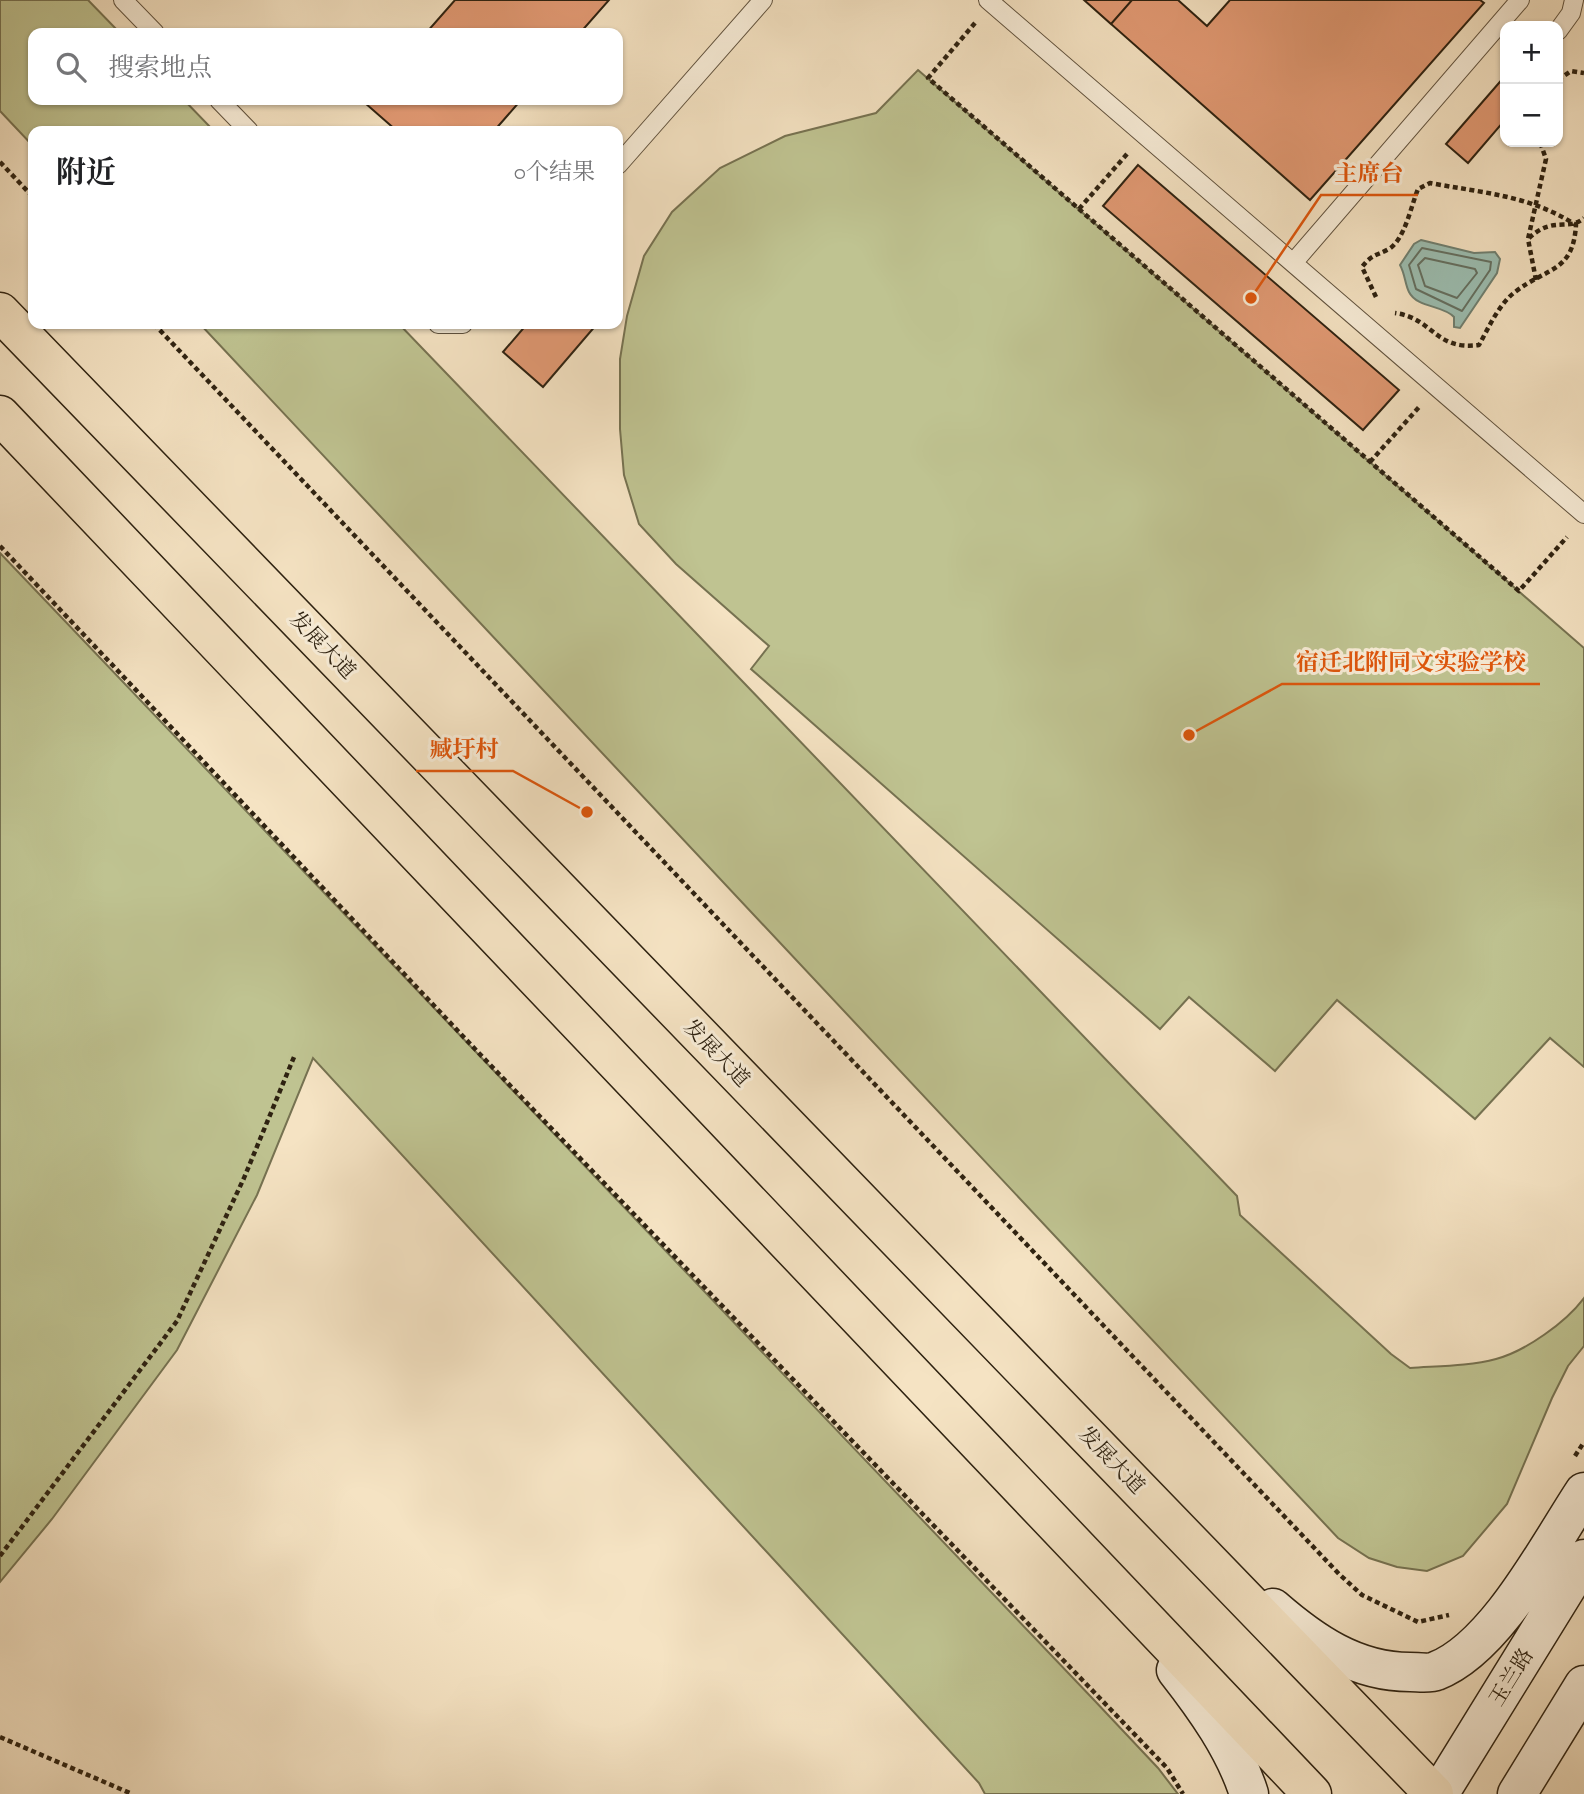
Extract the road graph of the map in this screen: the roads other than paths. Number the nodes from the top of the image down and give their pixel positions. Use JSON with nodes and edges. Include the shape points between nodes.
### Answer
{"nodes":[{"id":1,"x":123,"y":0,"type":"edge"},
{"id":2,"x":763,"y":0,"type":"edge"},
{"id":3,"x":1520,"y":0,"type":"edge"},
{"id":4,"x":1574,"y":0,"type":"edge"},
{"id":5,"x":990,"y":2,"type":"edge"},
{"id":6,"x":1563,"y":25,"type":"edge"},
{"id":7,"x":150,"y":28,"type":"edge"},
{"id":8,"x":224,"y":105,"type":"edge"},
{"id":9,"x":244,"y":126,"type":"edge"},
{"id":10,"x":623,"y":159,"type":"edge"},
{"id":11,"x":1293,"y":263,"type":"junction"},
{"id":12,"x":0,"y":312,"type":"edge"},
{"id":13,"x":0,"y":415,"type":"edge"},
{"id":14,"x":1580,"y":521,"type":"edge"},
{"id":15,"x":1577,"y":1478,"type":"edge"},
{"id":16,"x":1168,"y":1518,"type":"junction"},
{"id":17,"x":1584,"y":1559,"type":"edge"},
{"id":18,"x":1095,"y":1566,"type":"junction"},
{"id":19,"x":1584,"y":1685,"type":"edge"},
{"id":20,"x":1249,"y":1794,"type":"edge"},
{"id":21,"x":1312,"y":1794,"type":"edge"},
{"id":22,"x":1436,"y":1794,"type":"edge"},
{"id":23,"x":1517,"y":1794,"type":"edge"}],
"edges":[{"from":1,"to":7,"type":"lane"},
{"from":2,"to":10,"type":"lane"},
{"from":3,"to":11,"type":"lane"},
{"from":4,"to":6,"type":"lane"},
{"from":5,"to":11,"type":"lane"},
{"from":8,"to":9,"type":"lane"},
{"from":11,"to":14,"type":"lane","via":[[1437,387]]},
{"from":12,"to":16,"type":"main road","name":"发展大道"},
{"from":13,"to":18,"type":"main road"},
{"from":15,"to":16,"type":"street","via":[[1503,1614],[1471,1651],[1434,1672],[1358,1664],[1308,1639]]},
{"from":16,"to":22,"type":"main road","name":"发展大道"},
{"from":17,"to":22,"type":"street","name":"玉兰路"},
{"from":18,"to":20,"type":"street","via":[[1204,1706],[1244,1776]]},
{"from":18,"to":21,"type":"main road"},
{"from":19,"to":23,"type":"street"}]}
